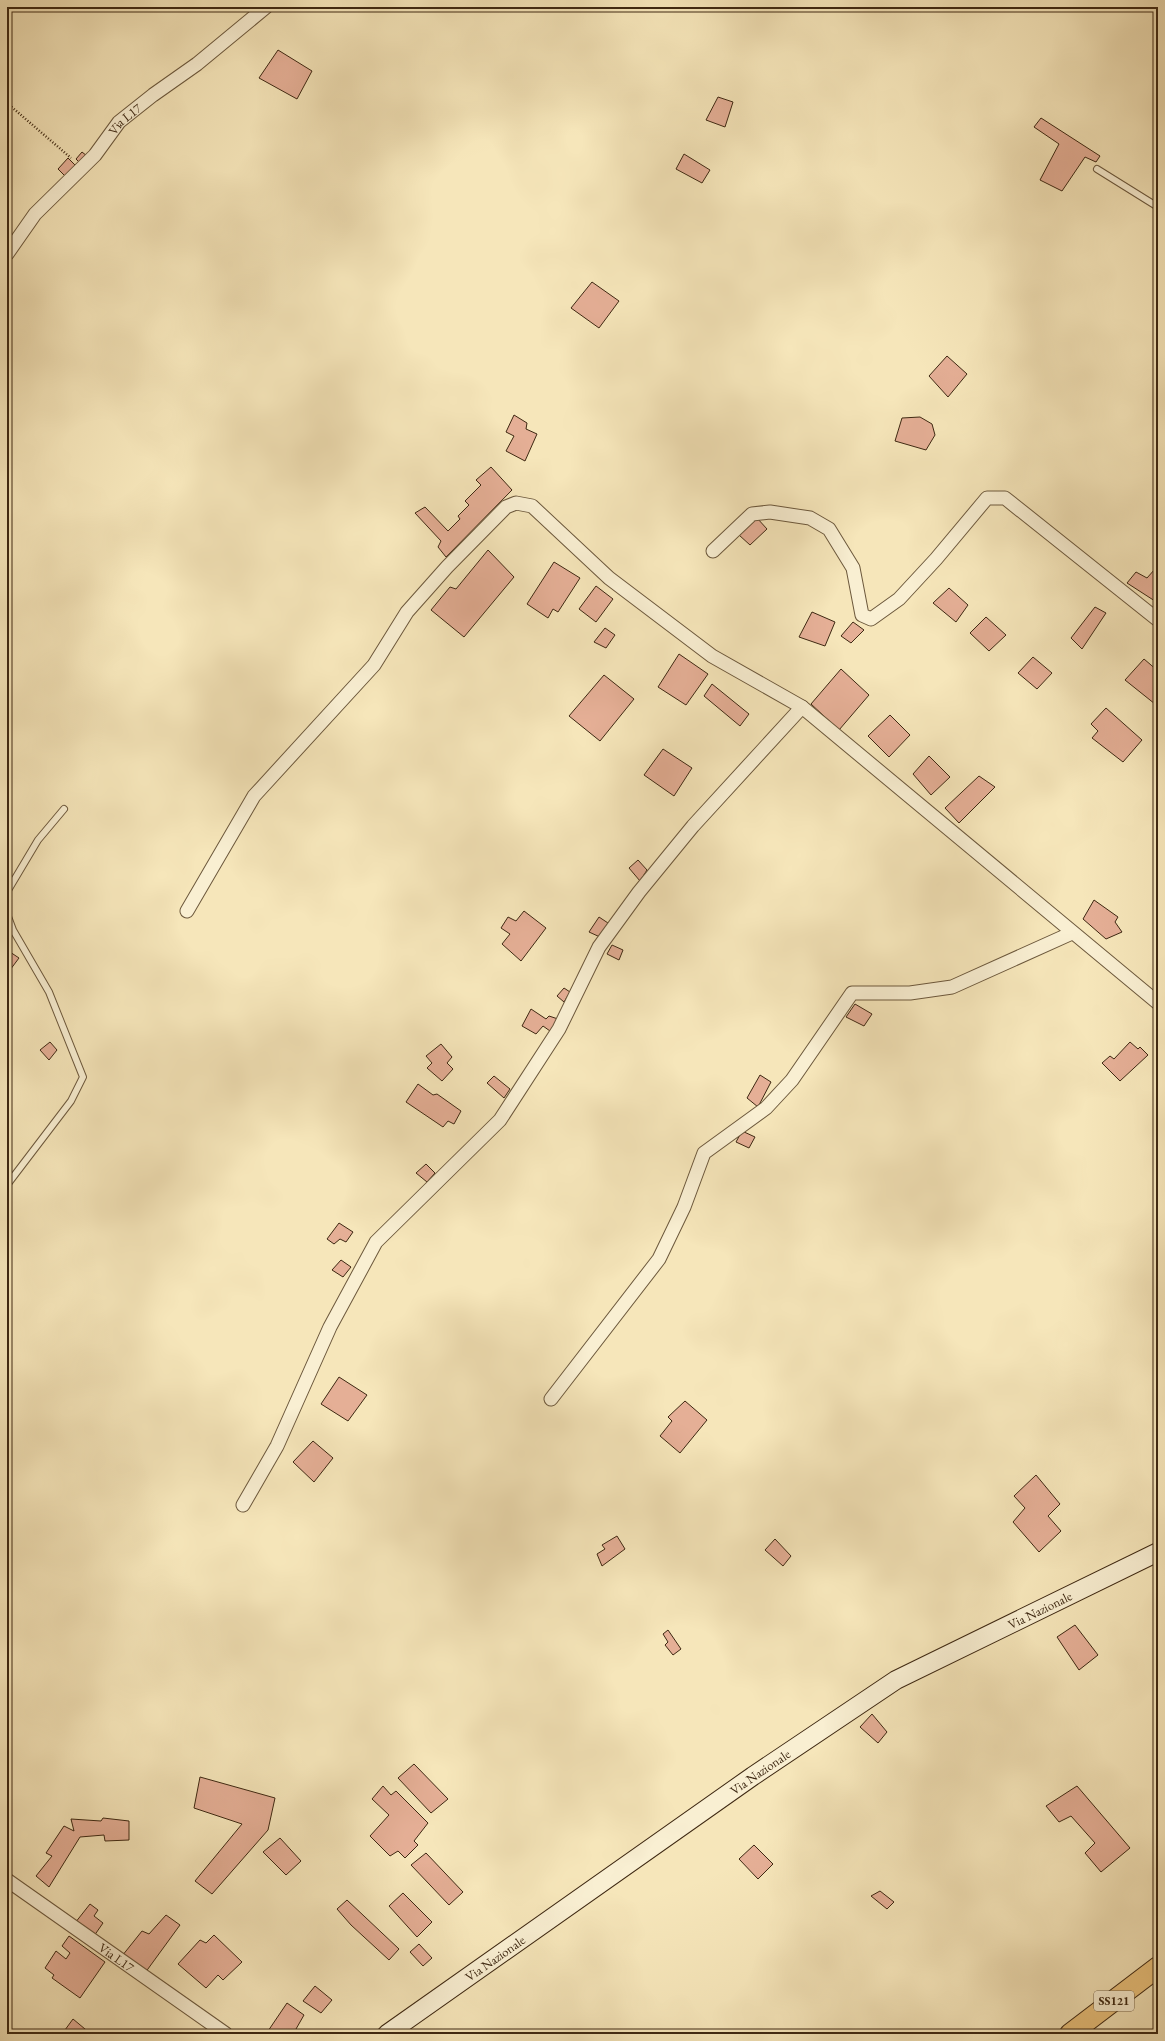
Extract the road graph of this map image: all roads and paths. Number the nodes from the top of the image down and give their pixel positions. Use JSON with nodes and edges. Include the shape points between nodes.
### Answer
{"nodes":[{"id":1,"x":266,"y":7,"type":"edge"},
{"id":2,"x":7,"y":103,"type":"edge"},
{"id":3,"x":82,"y":168,"type":"junction"},
{"id":4,"x":1097,"y":169,"type":"dead end"},
{"id":5,"x":1158,"y":207,"type":"edge"},
{"id":6,"x":7,"y":254,"type":"edge"},
{"id":7,"x":713,"y":551,"type":"dead end"},
{"id":8,"x":1158,"y":620,"type":"edge"},
{"id":9,"x":802,"y":707,"type":"junction"},
{"id":10,"x":64,"y":809,"type":"dead end"},
{"id":11,"x":7,"y":892,"type":"edge"},
{"id":12,"x":186,"y":911,"type":"dead end"},
{"id":13,"x":7,"y":914,"type":"edge"},
{"id":14,"x":1072,"y":932,"type":"junction"},
{"id":15,"x":1158,"y":1003,"type":"edge"},
{"id":16,"x":7,"y":1185,"type":"edge"},
{"id":17,"x":551,"y":1399,"type":"dead end"},
{"id":18,"x":243,"y":1505,"type":"dead end"},
{"id":19,"x":1158,"y":1552,"type":"edge"},
{"id":20,"x":7,"y":1880,"type":"edge"},
{"id":21,"x":1158,"y":1967,"type":"edge"},
{"id":22,"x":226,"y":2034,"type":"edge"},
{"id":23,"x":387,"y":2034,"type":"edge"},
{"id":24,"x":1070,"y":2034,"type":"edge"}],
"edges":[{"from":1,"to":3,"type":"street","name":"Via L17","via":[[197,64],[119,122]]},
{"from":2,"to":3,"type":"path"},
{"from":3,"to":6,"type":"street","name":"Via L17","via":[[35,214]]},
{"from":4,"to":5,"type":"lane"},
{"from":7,"to":8,"type":"street","via":[[752,514],[770,512],[810,518],[829,529],[854,568],[862,616],[871,619],[899,599],[987,498],[1005,498]]},
{"from":9,"to":12,"type":"street","via":[[712,656],[609,578],[532,506],[516,504],[506,507],[407,612],[374,665],[254,796]]},
{"from":9,"to":14,"type":"street"},
{"from":9,"to":18,"type":"street","via":[[693,826],[617,922],[599,947],[559,1029],[500,1120],[376,1242],[330,1327],[277,1446]]},
{"from":10,"to":11,"type":"lane","via":[[38,840]]},
{"from":13,"to":16,"type":"lane","via":[[13,930],[49,992],[84,1077],[71,1101]]},
{"from":14,"to":15,"type":"street"},
{"from":14,"to":17,"type":"street","via":[[952,987],[910,993],[852,993],[792,1080],[766,1108],[704,1153],[684,1207],[659,1259]]},
{"from":19,"to":23,"type":"main road","name":"Via Nazionale","via":[[896,1680],[753,1776]]},
{"from":20,"to":22,"type":"street","name":"Via L17"},
{"from":21,"to":24,"type":"main road","number":"SS121"}]}
